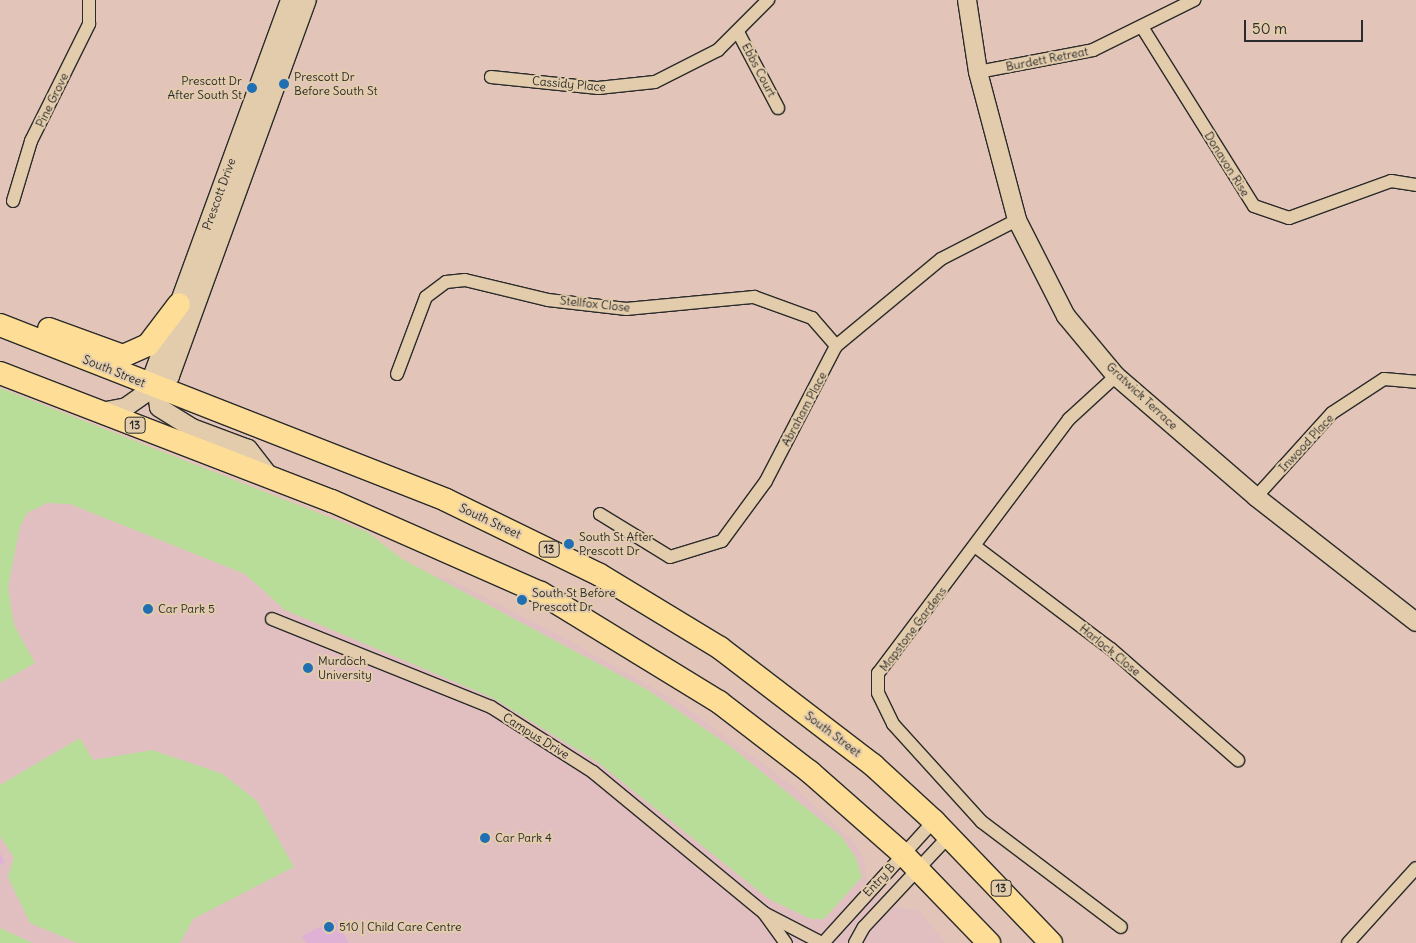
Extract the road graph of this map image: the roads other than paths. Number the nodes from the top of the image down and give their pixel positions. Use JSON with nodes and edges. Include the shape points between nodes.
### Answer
{"nodes":[{"id":1,"x":89,"y":0,"type":"edge"},
{"id":2,"x":290,"y":0,"type":"edge"},
{"id":3,"x":307,"y":0,"type":"edge"},
{"id":4,"x":768,"y":0,"type":"edge"},
{"id":5,"x":967,"y":0,"type":"edge"},
{"id":6,"x":1194,"y":0,"type":"edge"},
{"id":7,"x":1142,"y":28,"type":"junction"},
{"id":8,"x":738,"y":32,"type":"junction"},
{"id":9,"x":978,"y":72,"type":"junction"},
{"id":10,"x":491,"y":77,"type":"dead end"},
{"id":11,"x":778,"y":108,"type":"dead end"},
{"id":12,"x":1416,"y":185,"type":"edge"},
{"id":13,"x":13,"y":201,"type":"dead end"},
{"id":14,"x":1017,"y":220,"type":"junction"},
{"id":15,"x":179,"y":304,"type":"junction"},
{"id":16,"x":1,"y":326,"type":"edge"},
{"id":17,"x":836,"y":346,"type":"junction"},
{"id":18,"x":175,"y":364,"type":"junction"},
{"id":19,"x":0,"y":373,"type":"edge"},
{"id":20,"x":397,"y":374,"type":"dead end"},
{"id":21,"x":1116,"y":376,"type":"junction"},
{"id":22,"x":1416,"y":382,"type":"edge"},
{"id":23,"x":156,"y":388,"type":"junction"},
{"id":24,"x":188,"y":400,"type":"junction"},
{"id":25,"x":101,"y":412,"type":"junction"},
{"id":26,"x":270,"y":477,"type":"junction"},
{"id":27,"x":1256,"y":497,"type":"junction"},
{"id":28,"x":600,"y":514,"type":"dead end"},
{"id":29,"x":976,"y":547,"type":"junction"},
{"id":30,"x":272,"y":619,"type":"dead end"},
{"id":31,"x":1416,"y":622,"type":"edge"},
{"id":32,"x":1238,"y":760,"type":"dead end"},
{"id":33,"x":942,"y":828,"type":"junction"},
{"id":34,"x":910,"y":861,"type":"junction"},
{"id":35,"x":1416,"y":868,"type":"edge"},
{"id":36,"x":764,"y":913,"type":"junction"},
{"id":37,"x":1121,"y":927,"type":"dead end"},
{"id":38,"x":822,"y":942,"type":"edge"},
{"id":39,"x":786,"y":943,"type":"edge"},
{"id":40,"x":855,"y":943,"type":"edge"},
{"id":41,"x":989,"y":943,"type":"edge"},
{"id":42,"x":1051,"y":943,"type":"edge"},
{"id":43,"x":1348,"y":943,"type":"edge"}],
"edges":[{"from":1,"to":13,"type":"street","name":"Pine Grove","via":[[89,24],[31,141]]},
{"from":2,"to":15,"type":"street","name":"Prescott Drive"},
{"from":3,"to":18,"type":"street","name":"Prescott Drive"},
{"from":4,"to":8,"type":"street","name":"Cassidy Place"},
{"from":5,"to":9,"type":"street","name":"Gratwick Terrace"},
{"from":6,"to":7,"type":"street","name":"Burdett Retreat"},
{"from":7,"to":9,"type":"street","name":"Burdett Retreat","via":[[1094,50]]},
{"from":7,"to":12,"type":"street","name":"Donavon Rise","via":[[1254,206],[1289,218],[1391,181]]},
{"from":8,"to":10,"type":"street","name":"Cassidy Place","via":[[700,62],[634,86],[598,88]]},
{"from":8,"to":11,"type":"street","name":"Ebbs Court"},
{"from":9,"to":14,"type":"street","name":"Gratwick Terrace"},
{"from":14,"to":17,"type":"street","name":"Abraham Place","via":[[941,259]]},
{"from":14,"to":21,"type":"street","name":"Gratwick Terrace","via":[[1066,316]]},
{"from":15,"to":16,"type":"highway","via":[[148,345],[123,356],[29,322]]},
{"from":15,"to":23,"type":"street","name":"Prescott Drive","via":[[154,372]]},
{"from":16,"to":23,"type":"highway","name":"South Street","number":"13"},
{"from":17,"to":20,"type":"street","name":"Stellfox Close","via":[[812,318],[754,297],[626,309],[456,281],[446,282],[426,297]]},
{"from":17,"to":28,"type":"street","name":"Abraham Place","via":[[766,482],[722,541],[670,557]]},
{"from":18,"to":23,"type":"street","name":"Prescott Drive","via":[[170,376]]},
{"from":18,"to":24,"type":"street"},
{"from":19,"to":25,"type":"highway","number":"13"},
{"from":21,"to":27,"type":"street","name":"Gratwick Terrace"},
{"from":21,"to":29,"type":"street","name":"Mapstone Gardens","via":[[1069,419]]},
{"from":22,"to":27,"type":"street","name":"Inwood Place","via":[[1384,379],[1332,413]]},
{"from":23,"to":24,"type":"highway","name":"South Street","number":"13"},
{"from":23,"to":25,"type":"street","name":"Prescott Drive","via":[[126,407]]},
{"from":23,"to":26,"type":"street","name":"Prescott Drive","via":[[160,407],[171,416],[248,449]]},
{"from":24,"to":33,"type":"highway","name":"South Street","number":"13","via":[[446,500],[600,575],[720,648],[873,765]]},
{"from":25,"to":26,"type":"highway","number":"13"},
{"from":26,"to":34,"type":"highway","number":"13","via":[[485,566],[597,626],[719,702],[810,772]]},
{"from":27,"to":31,"type":"street","name":"Gratwick Terrace"},
{"from":29,"to":32,"type":"street","name":"Harlock Close","via":[[1111,649]]},
{"from":29,"to":37,"type":"street","name":"Mapstone Gardens","via":[[878,673],[878,694],[894,724],[982,822]]},
{"from":30,"to":36,"type":"street","name":"Campus Drive","via":[[491,707],[593,772]]},
{"from":33,"to":34,"type":"street","name":"Entry B"},
{"from":33,"to":34,"type":"street","name":"Entry B"},
{"from":33,"to":42,"type":"highway","name":"South Street","number":"13"},
{"from":34,"to":38,"type":"street","name":"Entry B"},
{"from":34,"to":40,"type":"street","name":"Entry B"},
{"from":34,"to":41,"type":"highway","number":"13"},
{"from":35,"to":43,"type":"street"},
{"from":36,"to":38,"type":"street","name":"Campus Drive"},
{"from":36,"to":39,"type":"street","name":"Campus Drive"}]}
